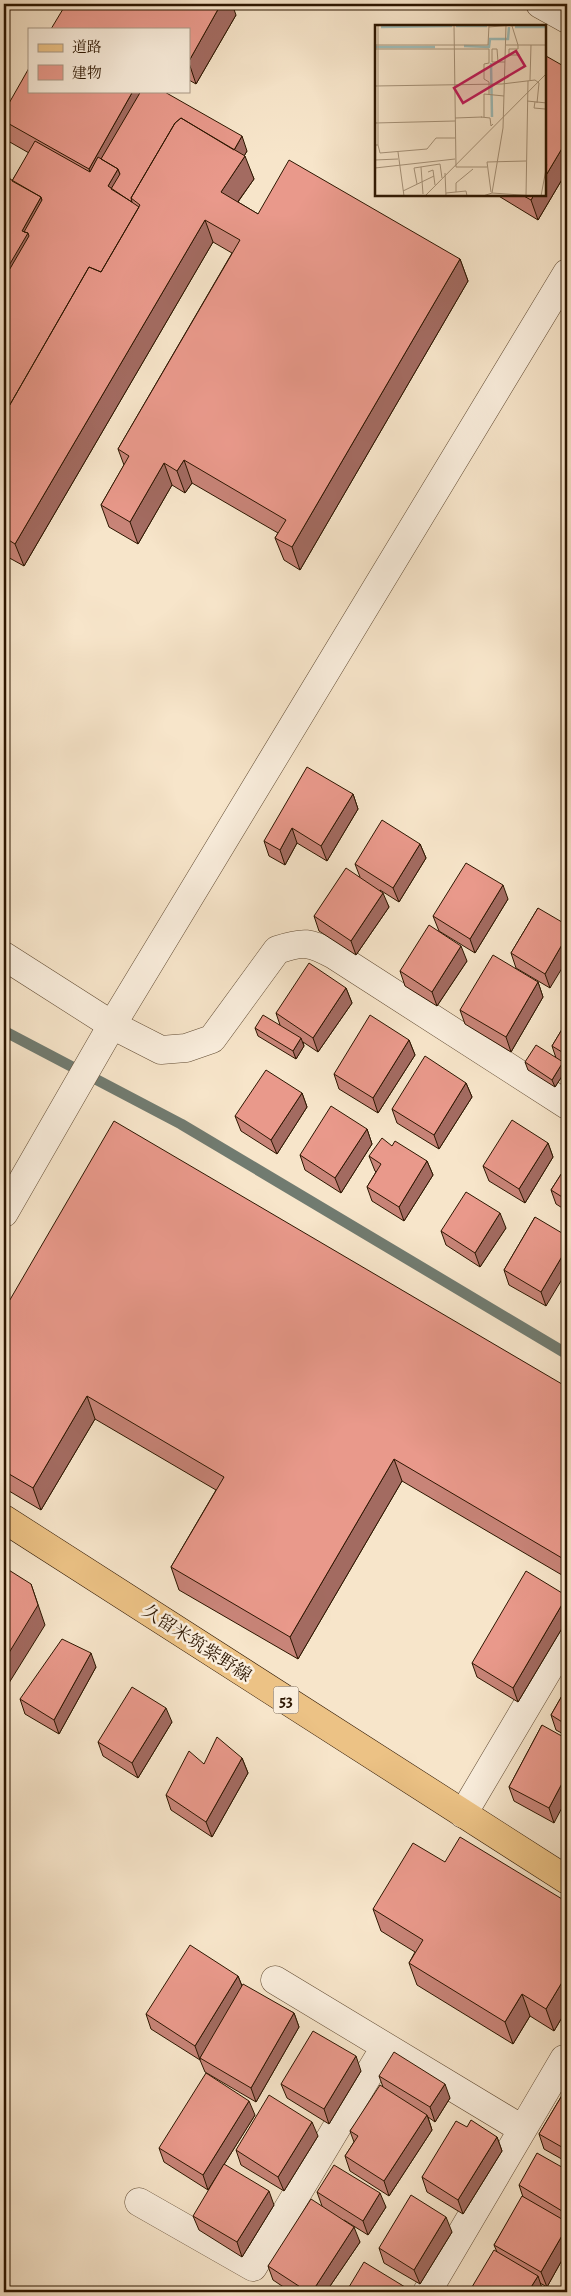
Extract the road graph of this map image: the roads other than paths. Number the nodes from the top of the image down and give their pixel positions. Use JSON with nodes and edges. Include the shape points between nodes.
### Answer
{"nodes":[{"id":1,"x":540,"y":4,"type":"edge"},
{"id":2,"x":567,"y":20,"type":"edge"},
{"id":3,"x":567,"y":273,"type":"edge"},
{"id":4,"x":4,"y":956,"type":"edge"},
{"id":5,"x":112,"y":1026,"type":"junction"},
{"id":6,"x":567,"y":1105,"type":"edge"},
{"id":7,"x":4,"y":1213,"type":"edge"},
{"id":8,"x":4,"y":1519,"type":"edge"},
{"id":9,"x":567,"y":1638,"type":"edge"},
{"id":10,"x":463,"y":1814,"type":"junction"},
{"id":11,"x":567,"y":1880,"type":"edge"},
{"id":12,"x":275,"y":1980,"type":"dead end"},
{"id":13,"x":385,"y":2047,"type":"junction"},
{"id":14,"x":567,"y":2061,"type":"edge"},
{"id":15,"x":522,"y":2129,"type":"junction"},
{"id":16,"x":140,"y":2202,"type":"dead end"},
{"id":17,"x":426,"y":2292,"type":"edge"}],
"edges":[{"from":1,"to":2,"type":"street"},
{"from":3,"to":5,"type":"street"},
{"from":4,"to":5,"type":"street"},
{"from":5,"to":6,"type":"street","via":[[162,1050],[186,1048],[212,1039],[277,950],[312,943]]},
{"from":5,"to":7,"type":"street"},
{"from":8,"to":10,"type":"main road","name":"久留米筑紫野線","number":"53"},
{"from":9,"to":10,"type":"street"},
{"from":10,"to":11,"type":"main road","name":"久留米筑紫野線","number":"53"},
{"from":12,"to":13,"type":"street"},
{"from":13,"to":15,"type":"street"},
{"from":13,"to":16,"type":"street","via":[[253,2267]]},
{"from":14,"to":15,"type":"street","via":[[564,2058]]},
{"from":15,"to":17,"type":"street"}]}
